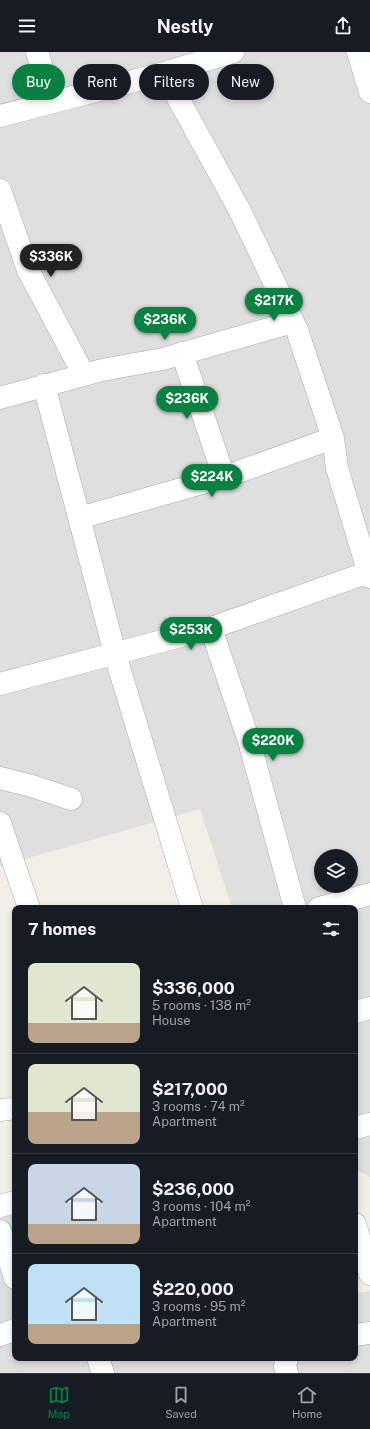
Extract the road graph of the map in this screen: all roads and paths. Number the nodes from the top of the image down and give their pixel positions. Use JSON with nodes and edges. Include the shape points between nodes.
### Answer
{"nodes":[{"id":1,"x":36,"y":52,"type":"edge"},
{"id":2,"x":233,"y":52,"type":"edge"},
{"id":3,"x":358,"y":52,"type":"edge"},
{"id":4,"x":194,"y":64,"type":"edge"},
{"id":5,"x":139,"y":80,"type":"edge"},
{"id":6,"x":370,"y":92,"type":"edge"},
{"id":7,"x":179,"y":100,"type":"edge"},
{"id":8,"x":53,"y":102,"type":"junction"},
{"id":9,"x":0,"y":116,"type":"edge"},
{"id":10,"x":0,"y":190,"type":"edge"},
{"id":11,"x":293,"y":322,"type":"junction"},
{"id":12,"x":182,"y":353,"type":"junction"},
{"id":13,"x":84,"y":375,"type":"junction"},
{"id":14,"x":44,"y":386,"type":"junction"},
{"id":15,"x":0,"y":398,"type":"edge"},
{"id":16,"x":333,"y":438,"type":"junction"},
{"id":17,"x":224,"y":477,"type":"junction"},
{"id":18,"x":79,"y":518,"type":"junction"},
{"id":19,"x":369,"y":574,"type":"edge"},
{"id":20,"x":211,"y":628,"type":"junction"},
{"id":21,"x":115,"y":653,"type":"junction"},
{"id":22,"x":0,"y":684,"type":"edge"},
{"id":23,"x":0,"y":778,"type":"edge"},
{"id":24,"x":71,"y":799,"type":"dead end"},
{"id":25,"x":0,"y":822,"type":"edge"},
{"id":26,"x":5,"y":856,"type":"edge"},
{"id":27,"x":370,"y":894,"type":"edge"},
{"id":28,"x":28,"y":905,"type":"edge"},
{"id":29,"x":191,"y":905,"type":"edge"},
{"id":30,"x":294,"y":905,"type":"edge"},
{"id":31,"x":330,"y":905,"type":"edge"},
{"id":32,"x":370,"y":1008,"type":"edge"},
{"id":33,"x":358,"y":1011,"type":"edge"},
{"id":34,"x":370,"y":1124,"type":"edge"},
{"id":35,"x":358,"y":1127,"type":"edge"},
{"id":36,"x":12,"y":1203,"type":"edge"},
{"id":37,"x":0,"y":1206,"type":"edge"},
{"id":38,"x":0,"y":1231,"type":"edge"},
{"id":39,"x":358,"y":1234,"type":"edge"},
{"id":40,"x":12,"y":1269,"type":"edge"},
{"id":41,"x":370,"y":1274,"type":"edge"},
{"id":42,"x":12,"y":1331,"type":"edge"},
{"id":43,"x":370,"y":1333,"type":"edge"},
{"id":44,"x":0,"y":1335,"type":"edge"},
{"id":45,"x":358,"y":1335,"type":"edge"},
{"id":46,"x":99,"y":1361,"type":"edge"},
{"id":47,"x":286,"y":1361,"type":"edge"},
{"id":48,"x":103,"y":1373,"type":"edge"},
{"id":49,"x":287,"y":1373,"type":"edge"}],
"edges":[{"from":1,"to":8,"type":"street"},
{"from":2,"to":4,"type":"street"},
{"from":3,"to":6,"type":"street"},
{"from":5,"to":8,"type":"street"},
{"from":7,"to":11,"type":"street","via":[[239,209]]},
{"from":8,"to":9,"type":"street"},
{"from":10,"to":13,"type":"street","via":[[28,270]]},
{"from":11,"to":12,"type":"street"},
{"from":11,"to":16,"type":"street"},
{"from":12,"to":13,"type":"street"},
{"from":12,"to":17,"type":"street"},
{"from":13,"to":14,"type":"street"},
{"from":14,"to":15,"type":"street"},
{"from":14,"to":18,"type":"street"},
{"from":16,"to":17,"type":"street"},
{"from":16,"to":19,"type":"street","via":[[337,468]]},
{"from":17,"to":18,"type":"street"},
{"from":18,"to":21,"type":"street"},
{"from":19,"to":20,"type":"street"},
{"from":20,"to":21,"type":"street"},
{"from":20,"to":30,"type":"street","via":[[249,741]]},
{"from":21,"to":22,"type":"street"},
{"from":21,"to":29,"type":"street"},
{"from":23,"to":24,"type":"street"},
{"from":25,"to":26,"type":"street"},
{"from":26,"to":28,"type":"street"},
{"from":27,"to":31,"type":"street"},
{"from":32,"to":33,"type":"street"},
{"from":34,"to":35,"type":"street"},
{"from":36,"to":37,"type":"street"},
{"from":38,"to":40,"type":"street"},
{"from":39,"to":41,"type":"street"},
{"from":42,"to":44,"type":"street"},
{"from":43,"to":45,"type":"street"},
{"from":46,"to":48,"type":"street"},
{"from":47,"to":49,"type":"street"}]}
